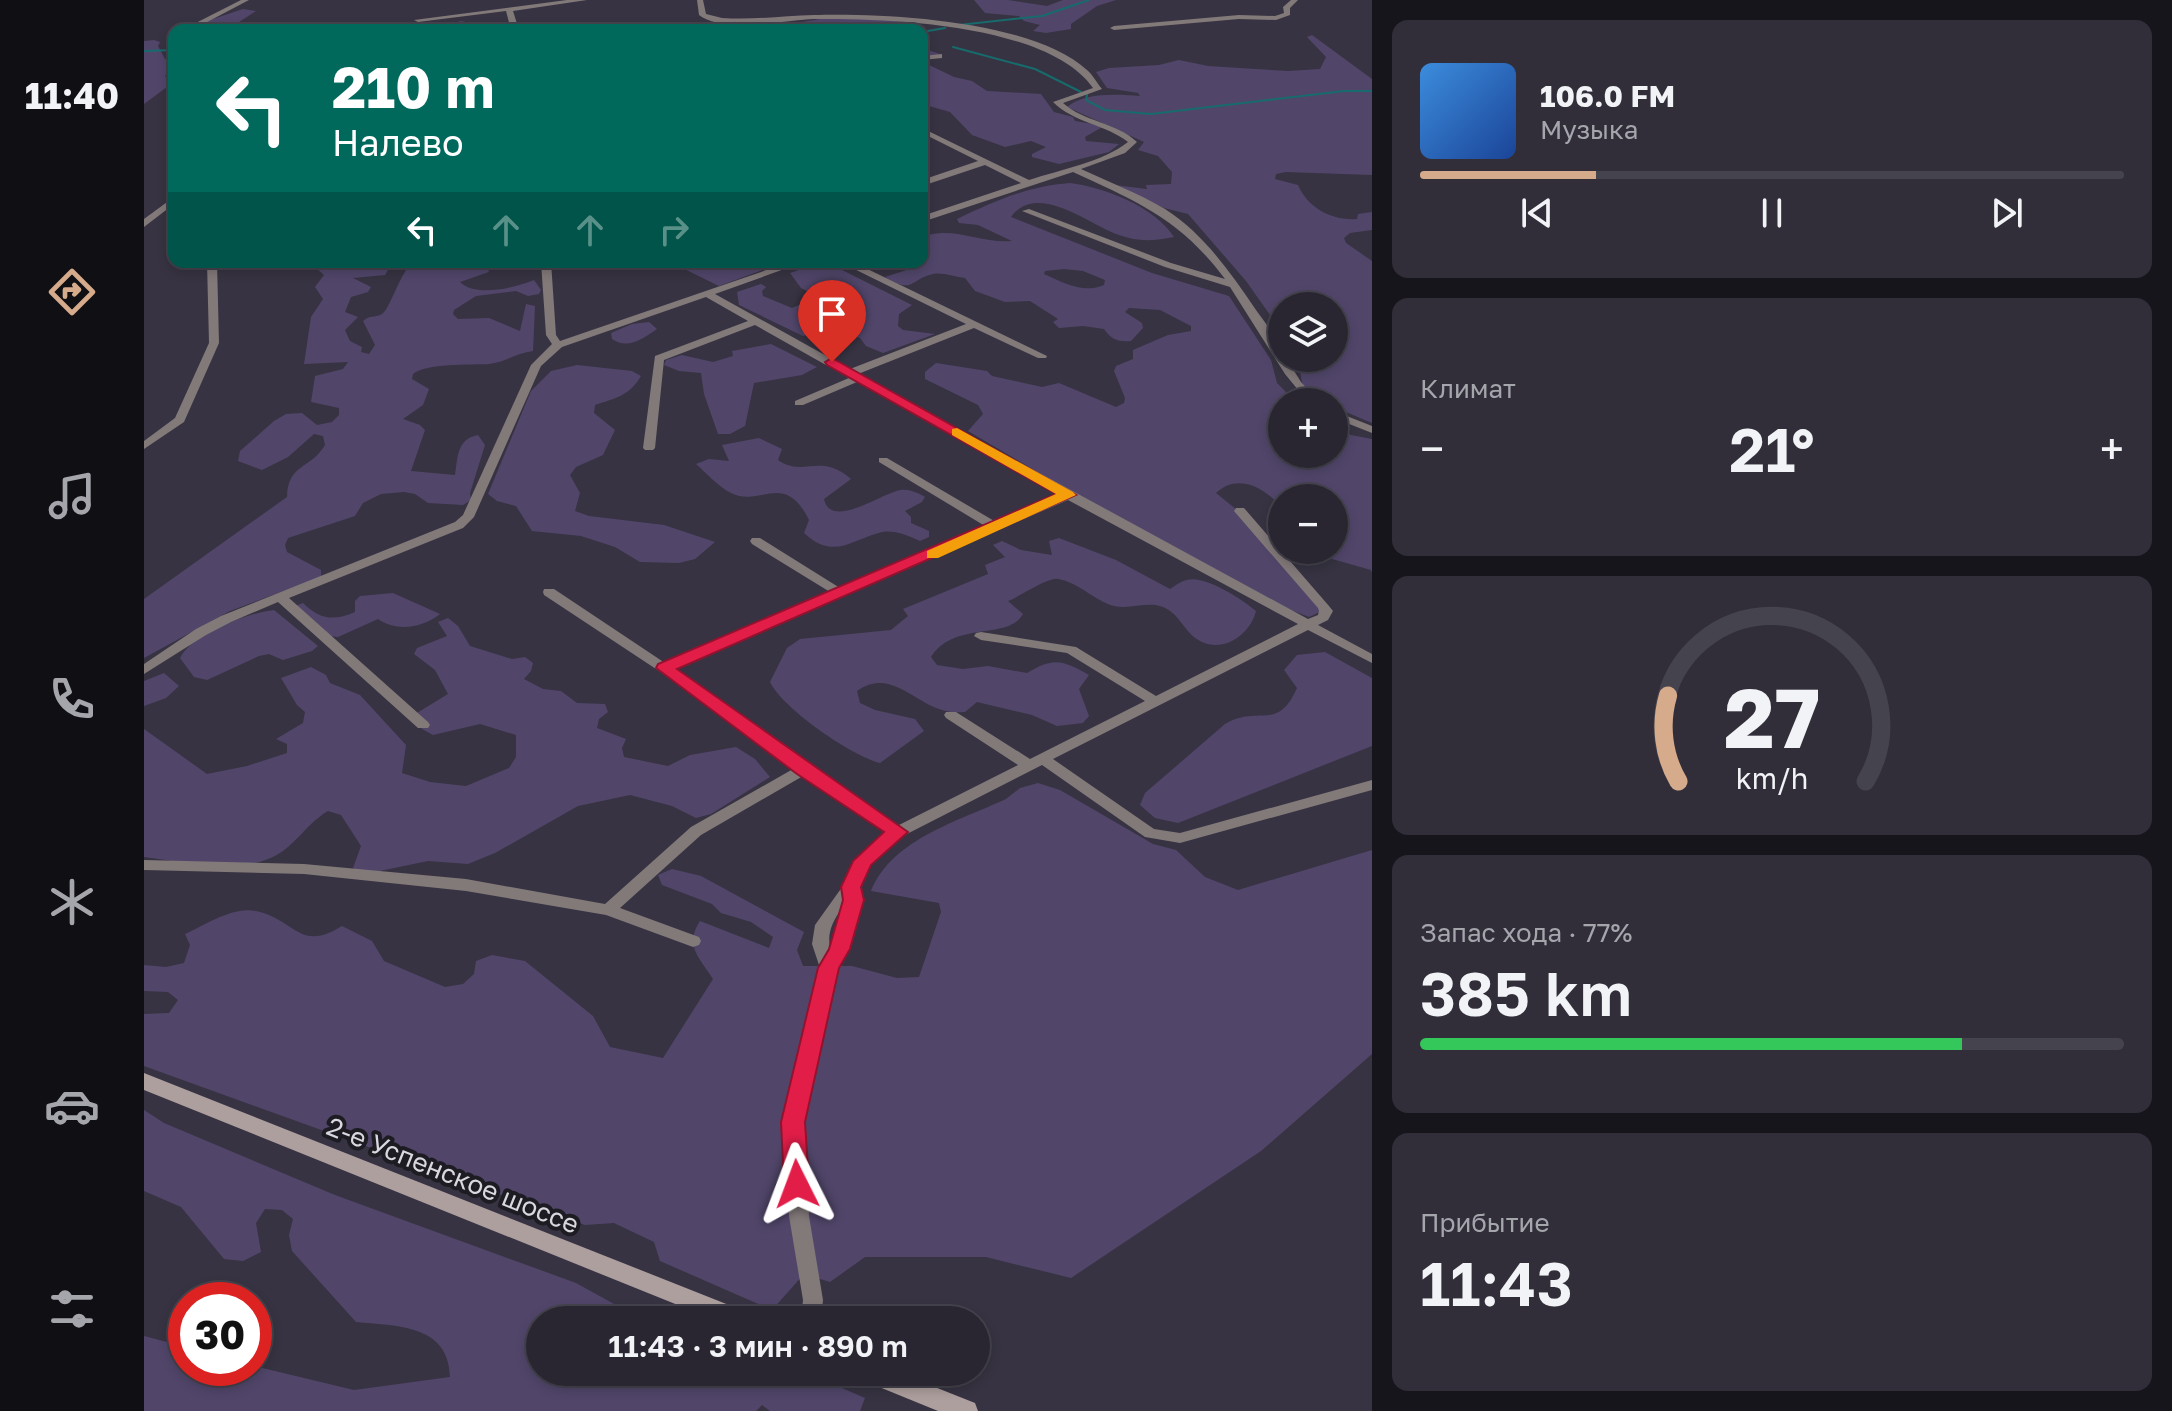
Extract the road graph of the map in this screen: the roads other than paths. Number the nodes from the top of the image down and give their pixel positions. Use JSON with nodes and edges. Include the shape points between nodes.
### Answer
{"nodes":[{"id":1,"x":246,"y":0,"type":"edge"},
{"id":2,"x":584,"y":0,"type":"edge"},
{"id":3,"x":700,"y":0,"type":"edge"},
{"id":4,"x":1295,"y":0,"type":"edge"},
{"id":5,"x":509,"y":10,"type":"junction"},
{"id":6,"x":418,"y":20,"type":"dead end"},
{"id":7,"x":198,"y":24,"type":"edge"},
{"id":8,"x":513,"y":24,"type":"edge"},
{"id":9,"x":926,"y":24,"type":"edge"},
{"id":10,"x":928,"y":24,"type":"edge"},
{"id":11,"x":1114,"y":28,"type":"dead end"},
{"id":12,"x":939,"y":56,"type":"dead end"},
{"id":13,"x":928,"y":57,"type":"edge"},
{"id":14,"x":928,"y":133,"type":"edge"},
{"id":15,"x":985,"y":162,"type":"junction"},
{"id":16,"x":1072,"y":168,"type":"junction"},
{"id":17,"x":928,"y":181,"type":"edge"},
{"id":18,"x":1028,"y":183,"type":"junction"},
{"id":19,"x":168,"y":205,"type":"edge"},
{"id":20,"x":1026,"y":211,"type":"dead end"},
{"id":21,"x":928,"y":217,"type":"edge"},
{"id":22,"x":144,"y":224,"type":"edge"},
{"id":23,"x":212,"y":268,"type":"edge"},
{"id":24,"x":546,"y":268,"type":"edge"},
{"id":25,"x":782,"y":268,"type":"edge"},
{"id":26,"x":857,"y":268,"type":"edge"},
{"id":27,"x":1234,"y":285,"type":"junction"},
{"id":28,"x":707,"y":294,"type":"junction"},
{"id":29,"x":756,"y":321,"type":"junction"},
{"id":30,"x":974,"y":324,"type":"junction"},
{"id":31,"x":558,"y":345,"type":"junction"},
{"id":32,"x":1042,"y":356,"type":"dead end"},
{"id":33,"x":856,"y":375,"type":"junction"},
{"id":34,"x":1299,"y":388,"type":"edge"},
{"id":35,"x":799,"y":403,"type":"dead end"},
{"id":36,"x":1348,"y":420,"type":"edge"},
{"id":37,"x":1372,"y":430,"type":"edge"},
{"id":38,"x":144,"y":446,"type":"edge"},
{"id":39,"x":649,"y":448,"type":"dead end"},
{"id":40,"x":883,"y":460,"type":"dead end"},
{"id":41,"x":1068,"y":495,"type":"junction"},
{"id":42,"x":1240,"y":511,"type":"dead end"},
{"id":43,"x":996,"y":527,"type":"junction"},
{"id":44,"x":756,"y":541,"type":"dead end"},
{"id":45,"x":549,"y":592,"type":"dead end"},
{"id":46,"x":841,"y":594,"type":"junction"},
{"id":47,"x":280,"y":597,"type":"junction"},
{"id":48,"x":1310,"y":625,"type":"junction"},
{"id":49,"x":981,"y":636,"type":"dead end"},
{"id":50,"x":1372,"y":659,"type":"edge"},
{"id":51,"x":664,"y":668,"type":"junction"},
{"id":52,"x":144,"y":670,"type":"edge"},
{"id":53,"x":1154,"y":701,"type":"junction"},
{"id":54,"x":951,"y":715,"type":"dead end"},
{"id":55,"x":423,"y":725,"type":"dead end"},
{"id":56,"x":1036,"y":763,"type":"junction"},
{"id":57,"x":803,"y":769,"type":"junction"},
{"id":58,"x":1372,"y":785,"type":"edge"},
{"id":59,"x":898,"y":832,"type":"junction"},
{"id":60,"x":144,"y":865,"type":"edge"},
{"id":61,"x":608,"y":910,"type":"junction"},
{"id":62,"x":693,"y":941,"type":"dead end"},
{"id":63,"x":144,"y":1081,"type":"edge"},
{"id":64,"x":706,"y":1306,"type":"edge"},
{"id":65,"x":812,"y":1306,"type":"edge"},
{"id":66,"x":904,"y":1386,"type":"edge"},
{"id":67,"x":966,"y":1411,"type":"edge"}],
"edges":[{"from":1,"to":7,"type":"street"},
{"from":2,"to":5,"type":"street"},
{"from":3,"to":9,"type":"street","via":[[709,19],[894,19]]},
{"from":4,"to":11,"type":"street","via":[[1288,3],[1288,14],[1276,18]]},
{"from":5,"to":6,"type":"street"},
{"from":5,"to":8,"type":"street"},
{"from":10,"to":16,"type":"street","via":[[1003,36],[1085,71],[1098,89],[1057,102],[1065,111],[1133,142]]},
{"from":12,"to":13,"type":"street"},
{"from":14,"to":15,"type":"street"},
{"from":15,"to":17,"type":"street"},
{"from":15,"to":18,"type":"street"},
{"from":16,"to":18,"type":"street"},
{"from":16,"to":27,"type":"street","via":[[1185,228]]},
{"from":18,"to":21,"type":"street"},
{"from":19,"to":22,"type":"street"},
{"from":20,"to":27,"type":"street"},
{"from":23,"to":38,"type":"street","via":[[214,343],[180,420]]},
{"from":24,"to":31,"type":"street","via":[[551,335]]},
{"from":25,"to":28,"type":"street"},
{"from":26,"to":30,"type":"street"},
{"from":27,"to":34,"type":"street"},
{"from":28,"to":29,"type":"street"},
{"from":28,"to":31,"type":"street"},
{"from":29,"to":33,"type":"street"},
{"from":29,"to":39,"type":"street","via":[[659,358]]},
{"from":30,"to":32,"type":"street"},
{"from":30,"to":33,"type":"street"},
{"from":31,"to":47,"type":"street","via":[[536,365],[468,517],[445,532]]},
{"from":33,"to":35,"type":"street"},
{"from":33,"to":41,"type":"street"},
{"from":36,"to":37,"type":"street"},
{"from":40,"to":43,"type":"street"},
{"from":41,"to":43,"type":"street"},
{"from":41,"to":48,"type":"street"},
{"from":42,"to":48,"type":"street","via":[[1323,606],[1323,617]]},
{"from":43,"to":46,"type":"street"},
{"from":44,"to":46,"type":"street"},
{"from":45,"to":51,"type":"street"},
{"from":46,"to":51,"type":"street"},
{"from":47,"to":52,"type":"street","via":[[201,632]]},
{"from":47,"to":55,"type":"street"},
{"from":48,"to":50,"type":"street"},
{"from":48,"to":53,"type":"street"},
{"from":49,"to":53,"type":"street","via":[[1071,650]]},
{"from":51,"to":57,"type":"street"},
{"from":53,"to":56,"type":"street"},
{"from":54,"to":56,"type":"street"},
{"from":56,"to":58,"type":"street","via":[[1163,837],[1180,838]]},
{"from":56,"to":59,"type":"street"},
{"from":57,"to":59,"type":"street"},
{"from":57,"to":61,"type":"street","via":[[696,831]]},
{"from":59,"to":65,"type":"street","via":[[863,861],[822,925],[819,948],[828,968],[793,1122]]},
{"from":60,"to":61,"type":"street","via":[[334,872],[466,885]]},
{"from":61,"to":62,"type":"street"},
{"from":63,"to":64,"type":"main road","name":"2-е Успенское шоссе"},
{"from":66,"to":67,"type":"main road"}]}
